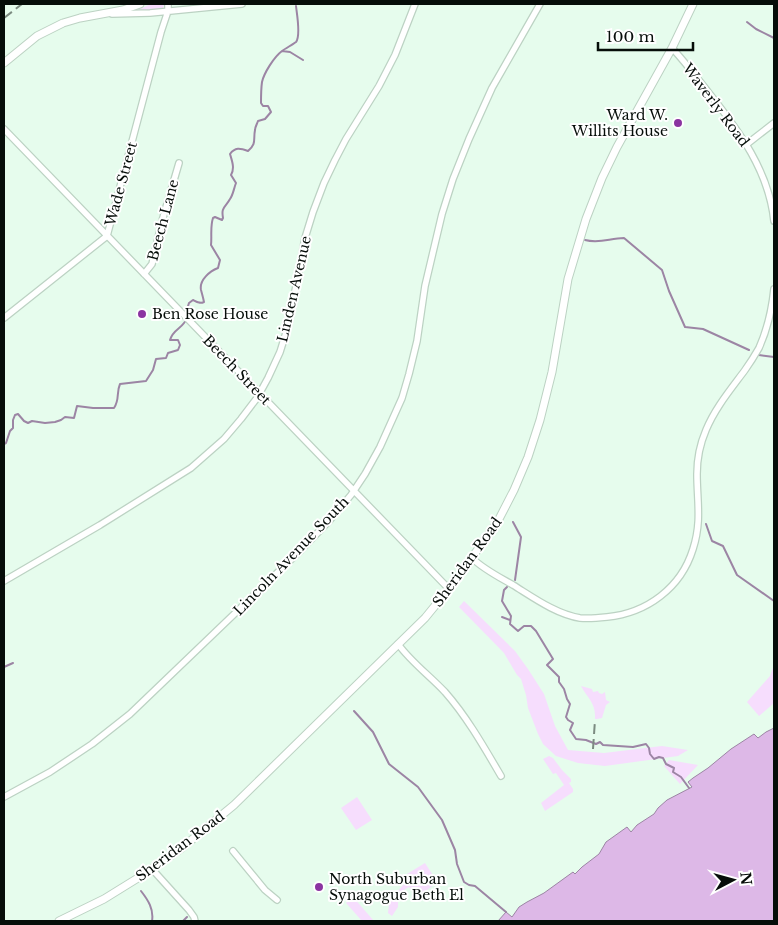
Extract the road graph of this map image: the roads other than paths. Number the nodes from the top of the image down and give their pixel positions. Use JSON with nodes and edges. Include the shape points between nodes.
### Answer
{"nodes":[{"id":1,"x":140,"y":4,"type":"edge"},
{"id":2,"x":168,"y":4,"type":"edge"},
{"id":3,"x":242,"y":4,"type":"edge"},
{"id":4,"x":415,"y":4,"type":"edge"},
{"id":5,"x":540,"y":4,"type":"edge"},
{"id":6,"x":693,"y":4,"type":"edge"},
{"id":7,"x":168,"y":11,"type":"junction"},
{"id":8,"x":98,"y":15,"type":"junction"},
{"id":9,"x":672,"y":48,"type":"junction"},
{"id":10,"x":4,"y":63,"type":"edge"},
{"id":11,"x":774,"y":123,"type":"edge"},
{"id":12,"x":4,"y":129,"type":"edge"},
{"id":13,"x":747,"y":144,"type":"junction"},
{"id":14,"x":179,"y":164,"type":"dead end"},
{"id":15,"x":774,"y":221,"type":"edge"},
{"id":16,"x":107,"y":236,"type":"junction"},
{"id":17,"x":144,"y":274,"type":"junction"},
{"id":18,"x":774,"y":289,"type":"edge"},
{"id":19,"x":4,"y":318,"type":"edge"},
{"id":20,"x":259,"y":392,"type":"junction"},
{"id":21,"x":354,"y":490,"type":"junction"},
{"id":22,"x":472,"y":558,"type":"junction"},
{"id":23,"x":4,"y":581,"type":"edge"},
{"id":24,"x":449,"y":589,"type":"junction"},
{"id":25,"x":398,"y":644,"type":"junction"},
{"id":26,"x":501,"y":776,"type":"dead end"},
{"id":27,"x":4,"y":797,"type":"edge"},
{"id":28,"x":233,"y":851,"type":"dead end"},
{"id":29,"x":152,"y":869,"type":"junction"},
{"id":30,"x":277,"y":900,"type":"dead end"},
{"id":31,"x":59,"y":921,"type":"edge"},
{"id":32,"x":196,"y":921,"type":"edge"}],
"edges":[{"from":1,"to":8,"type":"street"},
{"from":2,"to":7,"type":"street","name":"Wade Street"},
{"from":3,"to":7,"type":"street"},
{"from":4,"to":20,"type":"street","name":"Linden Avenue","via":[[379,86],[346,139],[324,183],[305,238],[289,323],[280,352]]},
{"from":5,"to":21,"type":"street","name":"Lincoln Avenue South","via":[[492,88],[453,179],[425,286],[410,374],[391,425]]},
{"from":6,"to":9,"type":"street","name":"Sheridan Road"},
{"from":7,"to":8,"type":"street"},
{"from":7,"to":16,"type":"street","name":"Wade Street"},
{"from":8,"to":10,"type":"street","via":[[51,28]]},
{"from":9,"to":13,"type":"street","name":"Waverly Road"},
{"from":9,"to":22,"type":"street","name":"Sheridan Road","via":[[617,147],[586,218],[568,279],[552,372],[528,457],[498,522]]},
{"from":11,"to":13,"type":"street"},
{"from":12,"to":16,"type":"street","name":"Beech Street"},
{"from":13,"to":15,"type":"street","name":"Waverly Road","via":[[761,171]]},
{"from":14,"to":17,"type":"street","name":"Beech Lane","via":[[152,264]]},
{"from":16,"to":17,"type":"street","name":"Beech Street"},
{"from":16,"to":19,"type":"street","name":"Wade Street"},
{"from":17,"to":20,"type":"street","name":"Beech Street"},
{"from":18,"to":22,"type":"street","via":[[765,333],[758,349],[717,408],[706,430],[697,466],[698,530],[694,548],[672,587],[650,604],[624,614],[581,618],[542,603]]},
{"from":20,"to":21,"type":"street","name":"Beech Street"},
{"from":20,"to":23,"type":"street","name":"Linden Avenue","via":[[224,439],[191,468]]},
{"from":21,"to":24,"type":"street","name":"Beech Street"},
{"from":21,"to":27,"type":"street","name":"Lincoln Avenue South","via":[[307,544],[130,714],[50,772]]},
{"from":22,"to":24,"type":"street","name":"Sheridan Road"},
{"from":24,"to":25,"type":"street","name":"Sheridan Road"},
{"from":25,"to":26,"type":"street","via":[[445,692]]},
{"from":25,"to":29,"type":"street","name":"Sheridan Road","via":[[234,805]]},
{"from":28,"to":30,"type":"street"},
{"from":29,"to":31,"type":"street","name":"Sheridan Road","via":[[104,899]]},
{"from":29,"to":32,"type":"street"}]}
